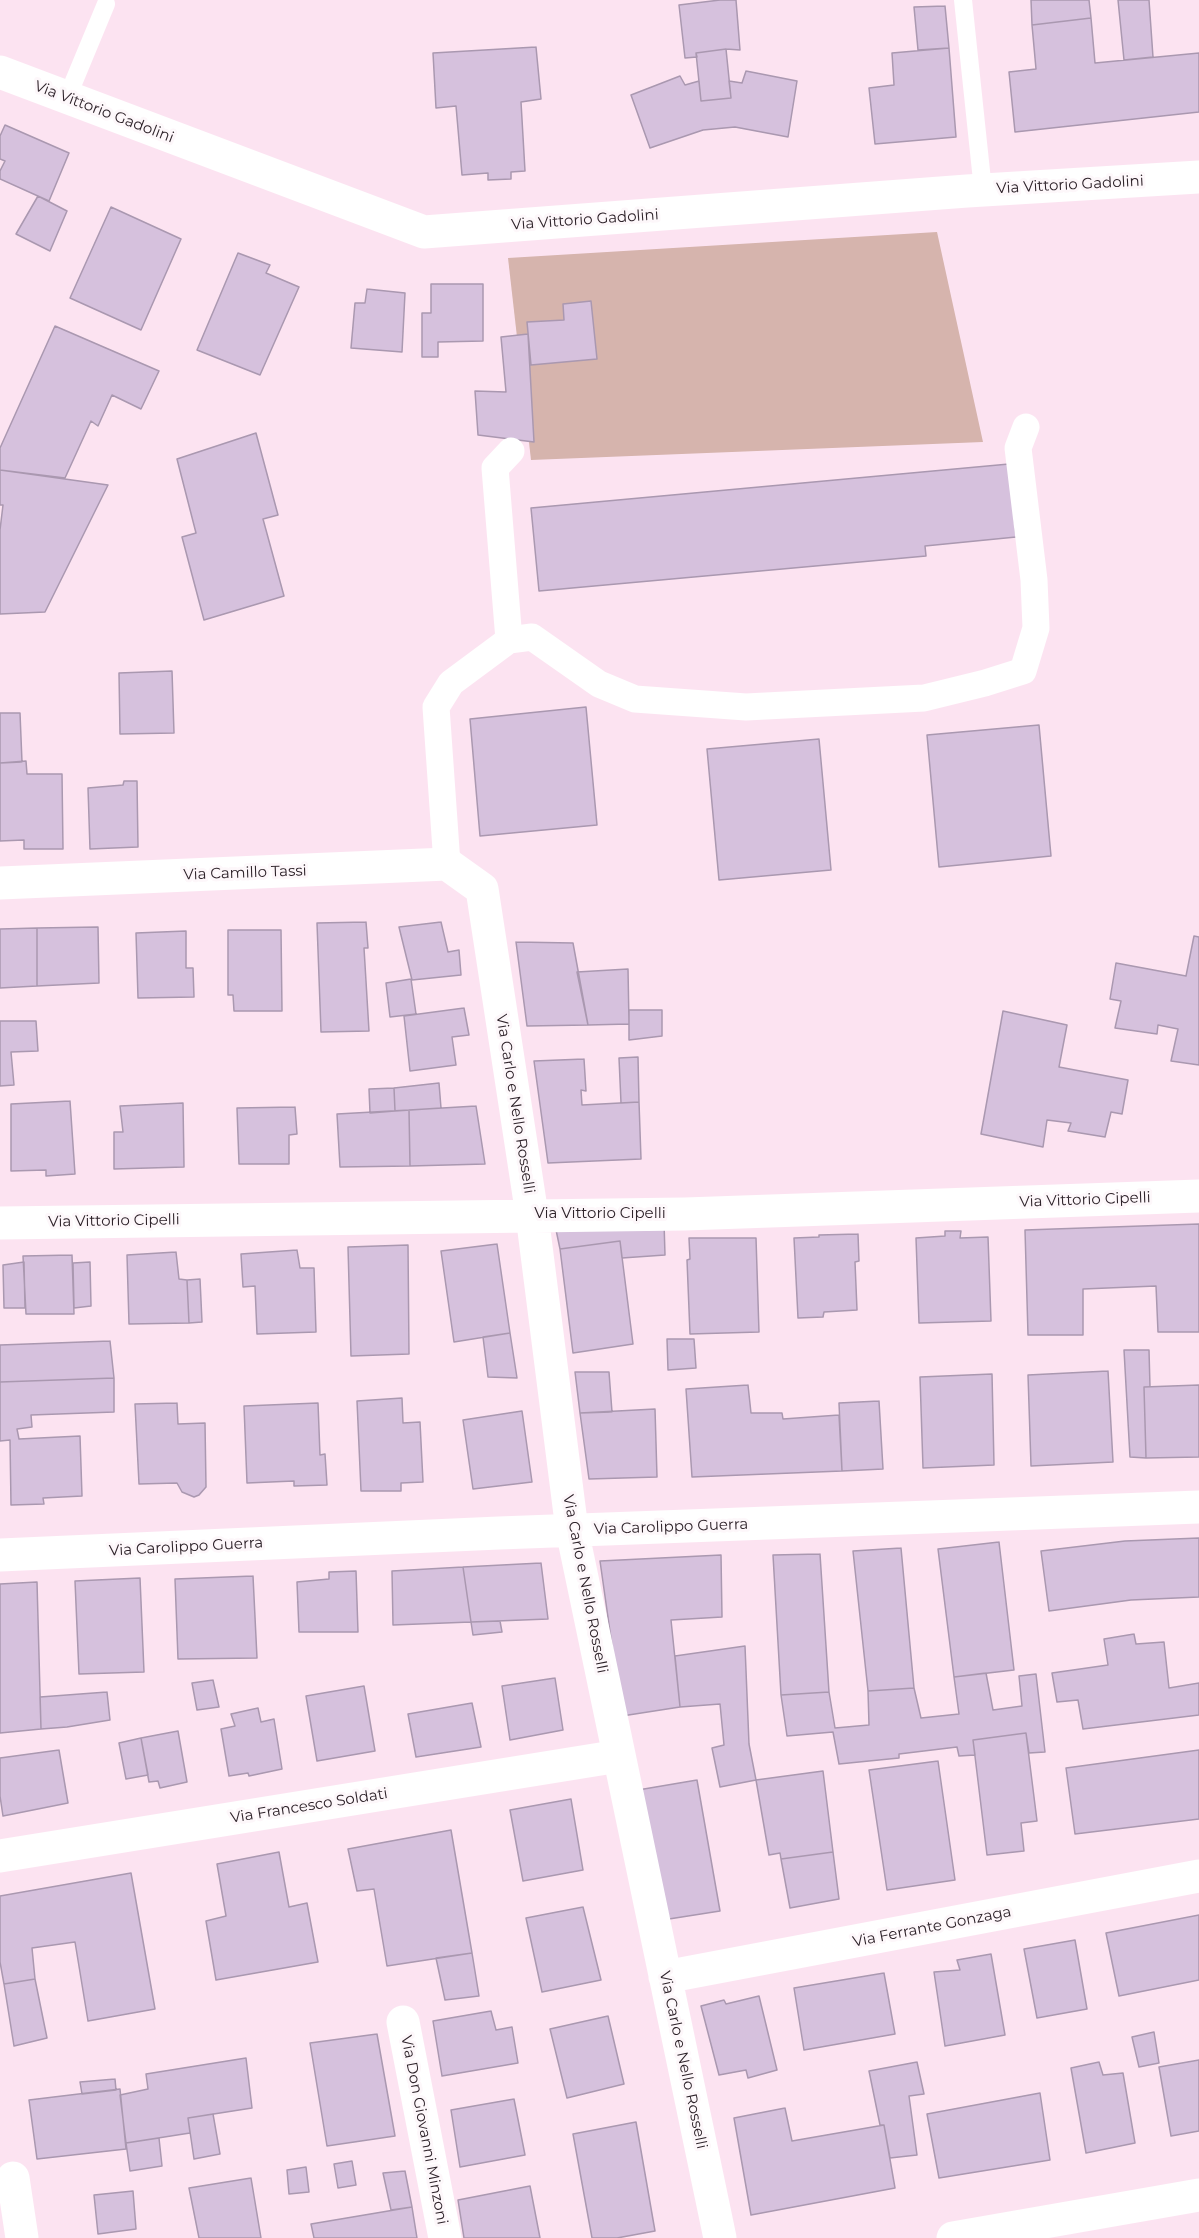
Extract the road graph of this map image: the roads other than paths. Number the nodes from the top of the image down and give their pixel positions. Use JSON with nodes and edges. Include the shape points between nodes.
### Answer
{"nodes":[{"id":1,"x":963,"y":0,"type":"edge"},
{"id":2,"x":106,"y":4,"type":"dead end"},
{"id":3,"x":0,"y":72,"type":"edge"},
{"id":4,"x":67,"y":98,"type":"junction"},
{"id":5,"x":1199,"y":177,"type":"edge"},
{"id":6,"x":983,"y":190,"type":"junction"},
{"id":7,"x":1026,"y":427,"type":"dead end"},
{"id":8,"x":511,"y":452,"type":"dead end"},
{"id":9,"x":509,"y":640,"type":"junction"},
{"id":10,"x":447,"y":864,"type":"junction"},
{"id":11,"x":0,"y":883,"type":"edge"},
{"id":12,"x":1199,"y":1196,"type":"edge"},
{"id":13,"x":532,"y":1215,"type":"junction"},
{"id":14,"x":0,"y":1223,"type":"edge"},
{"id":15,"x":1199,"y":1507,"type":"edge"},
{"id":16,"x":572,"y":1530,"type":"junction"},
{"id":17,"x":0,"y":1555,"type":"edge"},
{"id":18,"x":619,"y":1756,"type":"junction"},
{"id":19,"x":0,"y":1856,"type":"edge"},
{"id":20,"x":1199,"y":1876,"type":"edge"},
{"id":21,"x":665,"y":1977,"type":"junction"},
{"id":22,"x":403,"y":2022,"type":"dead end"},
{"id":23,"x":13,"y":2178,"type":"dead end"},
{"id":24,"x":1199,"y":2195,"type":"edge"},
{"id":25,"x":22,"y":2238,"type":"edge"},
{"id":26,"x":445,"y":2238,"type":"edge"},
{"id":27,"x":720,"y":2238,"type":"edge"},
{"id":28,"x":953,"y":2238,"type":"edge"}],
"edges":[{"from":1,"to":6,"type":"lane"},
{"from":2,"to":4,"type":"lane"},
{"from":3,"to":4,"type":"street","name":"Via Vittorio Gadolini"},
{"from":4,"to":6,"type":"street","name":"Via Vittorio Gadolini","via":[[424,232]]},
{"from":5,"to":6,"type":"street","name":"Via Vittorio Gadolini"},
{"from":7,"to":9,"type":"street","via":[[1018,448],[1035,580],[1036,628],[1023,671],[924,698],[746,708],[635,699],[599,684],[532,637]]},
{"from":8,"to":9,"type":"street","via":[[495,468]]},
{"from":9,"to":10,"type":"street","via":[[451,682],[436,707]]},
{"from":10,"to":11,"type":"street","name":"Via Camillo Tassi"},
{"from":10,"to":13,"type":"street","name":"Via Carlo e Nello Rosselli","via":[[482,889]]},
{"from":12,"to":13,"type":"street","name":"Via Vittorio Cipelli","via":[[685,1214]]},
{"from":13,"to":14,"type":"street","name":"Via Vittorio Cipelli"},
{"from":13,"to":16,"type":"street","name":"Via Carlo e Nello Rosselli"},
{"from":15,"to":16,"type":"street","name":"Via Carolippo Guerra"},
{"from":16,"to":17,"type":"street","name":"Via Carolippo Guerra"},
{"from":16,"to":18,"type":"street","name":"Via Carlo e Nello Rosselli"},
{"from":18,"to":19,"type":"street","name":"Via Francesco Soldati"},
{"from":18,"to":21,"type":"street","name":"Via Carlo e Nello Rosselli"},
{"from":20,"to":21,"type":"street","name":"Via Ferrante Gonzaga"},
{"from":21,"to":27,"type":"street","name":"Via Carlo e Nello Rosselli"},
{"from":22,"to":26,"type":"street","name":"Via Don Giovanni Minzoni"},
{"from":23,"to":25,"type":"street"},
{"from":24,"to":28,"type":"street"}]}
